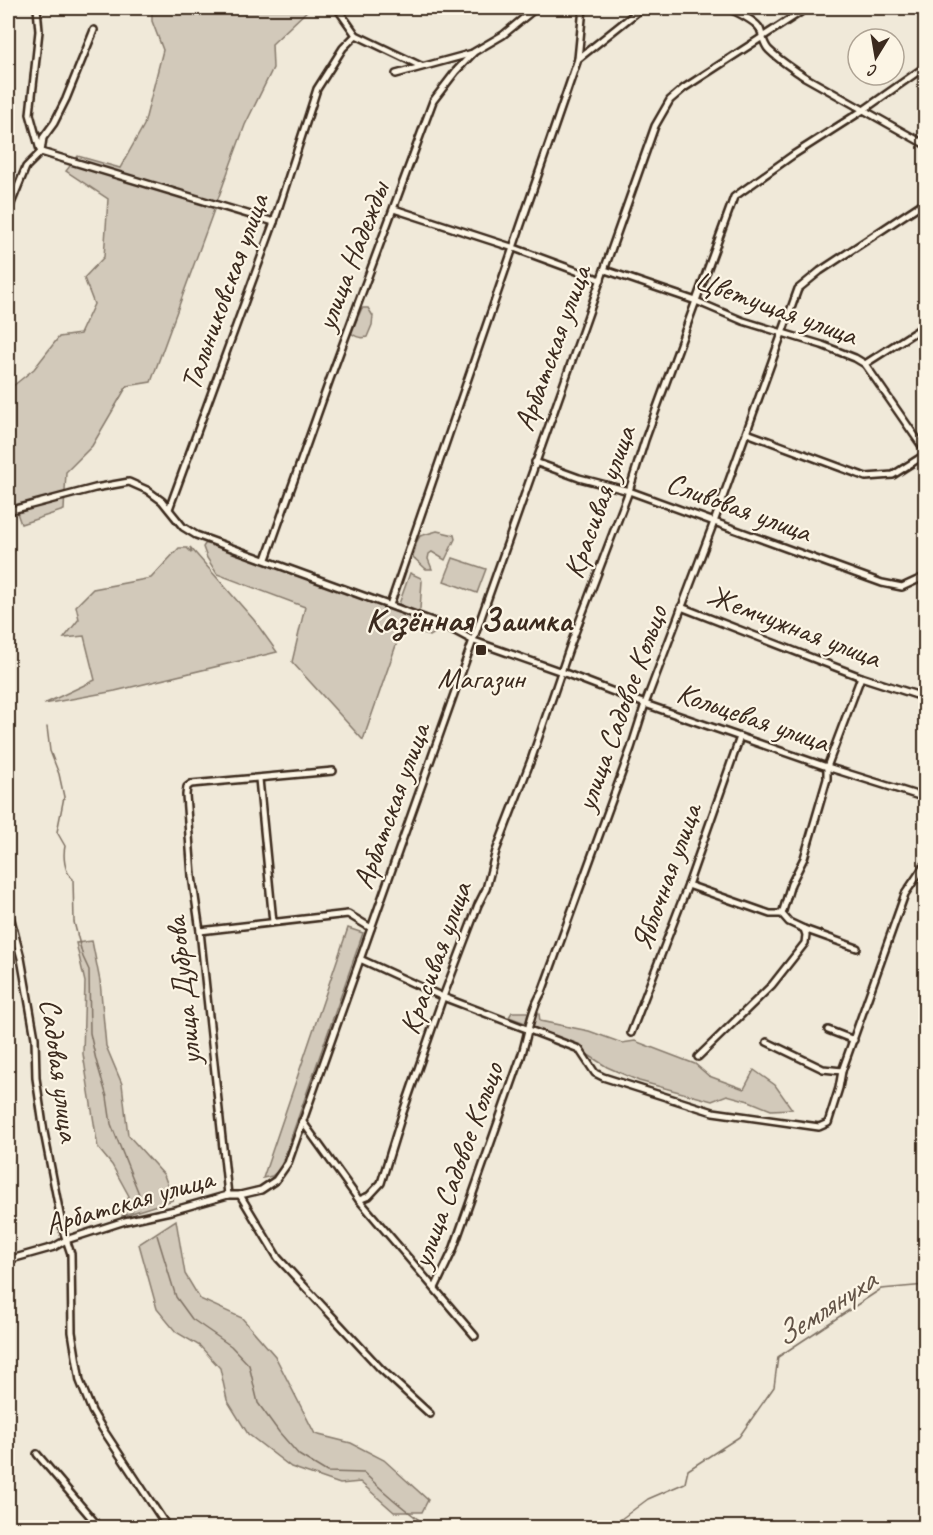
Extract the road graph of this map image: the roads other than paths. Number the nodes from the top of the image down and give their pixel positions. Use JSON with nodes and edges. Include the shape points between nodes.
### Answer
{"nodes":[{"id":1,"x":37,"y":8,"type":"edge"},
{"id":2,"x":337,"y":8,"type":"edge"},
{"id":3,"x":536,"y":8,"type":"edge"},
{"id":4,"x":583,"y":8,"type":"edge"},
{"id":5,"x":642,"y":8,"type":"edge"},
{"id":6,"x":729,"y":8,"type":"edge"},
{"id":7,"x":807,"y":8,"type":"edge"},
{"id":8,"x":94,"y":30,"type":"dead end"},
{"id":9,"x":356,"y":35,"type":"junction"},
{"id":10,"x":761,"y":38,"type":"junction"},
{"id":11,"x":474,"y":52,"type":"junction"},
{"id":12,"x":578,"y":59,"type":"junction"},
{"id":13,"x":421,"y":66,"type":"junction"},
{"id":14,"x":926,"y":66,"type":"edge"},
{"id":15,"x":396,"y":74,"type":"dead end"},
{"id":16,"x":865,"y":109,"type":"junction"},
{"id":17,"x":926,"y":145,"type":"edge"},
{"id":18,"x":41,"y":152,"type":"junction"},
{"id":19,"x":10,"y":199,"type":"edge"},
{"id":20,"x":926,"y":201,"type":"edge"},
{"id":21,"x":394,"y":209,"type":"junction"},
{"id":22,"x":8,"y":211,"type":"edge"},
{"id":23,"x":274,"y":222,"type":"junction"},
{"id":24,"x":513,"y":248,"type":"junction"},
{"id":25,"x":605,"y":270,"type":"junction"},
{"id":26,"x":601,"y":280,"type":"junction"},
{"id":27,"x":696,"y":301,"type":"junction"},
{"id":28,"x":926,"y":325,"type":"edge"},
{"id":29,"x":781,"y":333,"type":"junction"},
{"id":30,"x":865,"y":364,"type":"junction"},
{"id":31,"x":747,"y":433,"type":"junction"},
{"id":32,"x":926,"y":453,"type":"edge"},
{"id":33,"x":535,"y":462,"type":"junction"},
{"id":34,"x":629,"y":491,"type":"junction"},
{"id":35,"x":169,"y":509,"type":"junction"},
{"id":36,"x":8,"y":511,"type":"edge"},
{"id":37,"x":714,"y":522,"type":"junction"},
{"id":38,"x":266,"y":559,"type":"junction"},
{"id":39,"x":926,"y":576,"type":"edge"},
{"id":40,"x":390,"y":605,"type":"junction"},
{"id":41,"x":681,"y":607,"type":"junction"},
{"id":42,"x":474,"y":641,"type":"junction"},
{"id":43,"x":562,"y":672,"type":"junction"},
{"id":44,"x":861,"y":677,"type":"junction"},
{"id":45,"x":926,"y":698,"type":"edge"},
{"id":46,"x":645,"y":704,"type":"junction"},
{"id":47,"x":740,"y":737,"type":"junction"},
{"id":48,"x":827,"y":767,"type":"junction"},
{"id":49,"x":333,"y":771,"type":"dead end"},
{"id":50,"x":259,"y":779,"type":"junction"},
{"id":51,"x":926,"y":798,"type":"edge"},
{"id":52,"x":926,"y":863,"type":"edge"},
{"id":53,"x":688,"y":885,"type":"junction"},
{"id":54,"x":8,"y":908,"type":"edge"},
{"id":55,"x":782,"y":914,"type":"junction"},
{"id":56,"x":273,"y":922,"type":"junction"},
{"id":57,"x":372,"y":928,"type":"junction"},
{"id":58,"x":804,"y":929,"type":"junction"},
{"id":59,"x":200,"y":931,"type":"junction"},
{"id":60,"x":856,"y":948,"type":"dead end"},
{"id":61,"x":360,"y":959,"type":"junction"},
{"id":62,"x":443,"y":997,"type":"junction"},
{"id":63,"x":527,"y":1028,"type":"junction"},
{"id":64,"x":828,"y":1030,"type":"dead end"},
{"id":65,"x":631,"y":1033,"type":"dead end"},
{"id":66,"x":854,"y":1040,"type":"junction"},
{"id":67,"x":767,"y":1042,"type":"dead end"},
{"id":68,"x":698,"y":1057,"type":"dead end"},
{"id":69,"x":842,"y":1071,"type":"junction"},
{"id":70,"x":302,"y":1121,"type":"junction"},
{"id":71,"x":228,"y":1195,"type":"junction"},
{"id":72,"x":240,"y":1195,"type":"junction"},
{"id":73,"x":359,"y":1200,"type":"junction"},
{"id":74,"x":66,"y":1240,"type":"junction"},
{"id":75,"x":8,"y":1260,"type":"edge"},
{"id":76,"x":435,"y":1288,"type":"junction"},
{"id":77,"x":475,"y":1336,"type":"dead end"},
{"id":78,"x":430,"y":1414,"type":"dead end"},
{"id":79,"x":37,"y":1454,"type":"dead end"},
{"id":80,"x":100,"y":1527,"type":"edge"},
{"id":81,"x":168,"y":1527,"type":"edge"}],
"edges":[{"from":1,"to":18,"type":"street","via":[[39,31],[30,114]]},
{"from":2,"to":9,"type":"street"},
{"from":3,"to":11,"type":"street","name":"улица Надежды"},
{"from":4,"to":12,"type":"street"},
{"from":5,"to":12,"type":"street"},
{"from":6,"to":10,"type":"street","via":[[755,24]]},
{"from":7,"to":10,"type":"street","name":"Арбатская улица"},
{"from":8,"to":18,"type":"street","via":[[66,99],[43,138]]},
{"from":9,"to":13,"type":"street"},
{"from":9,"to":23,"type":"street","name":"Тальниковская улица","via":[[317,89]]},
{"from":10,"to":16,"type":"street","via":[[769,50],[803,76]]},
{"from":10,"to":25,"type":"street","name":"Арбатская улица","via":[[670,100],[655,126]]},
{"from":11,"to":13,"type":"street"},
{"from":11,"to":21,"type":"street","name":"улица Надежды","via":[[433,101]]},
{"from":12,"to":24,"type":"street"},
{"from":13,"to":15,"type":"street"},
{"from":14,"to":16,"type":"street","name":"Красивая улица"},
{"from":16,"to":17,"type":"street"},
{"from":16,"to":27,"type":"street","name":"Красивая улица","via":[[734,197]]},
{"from":18,"to":19,"type":"street","via":[[26,167]]},
{"from":18,"to":23,"type":"street"},
{"from":19,"to":22,"type":"street"},
{"from":20,"to":29,"type":"street","name":"улица Садовое Кольцо","via":[[798,289]]},
{"from":21,"to":24,"type":"street"},
{"from":21,"to":38,"type":"street","name":"улица Надежды"},
{"from":23,"to":35,"type":"street","name":"Тальниковская улица"},
{"from":24,"to":26,"type":"street"},
{"from":24,"to":40,"type":"street"},
{"from":25,"to":26,"type":"street","name":"Арбатская улица"},
{"from":25,"to":27,"type":"street","name":"Цветущая улица"},
{"from":26,"to":33,"type":"street","name":"Арбатская улица"},
{"from":27,"to":29,"type":"street","name":"Цветущая улица"},
{"from":27,"to":34,"type":"street","name":"Красивая улица"},
{"from":28,"to":30,"type":"street"},
{"from":29,"to":30,"type":"street","name":"Цветущая улица"},
{"from":29,"to":31,"type":"street","name":"улица Садовое Кольцо"},
{"from":30,"to":32,"type":"street","name":"Цветущая улица"},
{"from":31,"to":32,"type":"street","via":[[866,477],[893,475]]},
{"from":31,"to":37,"type":"street","name":"улица Садовое Кольцо"},
{"from":33,"to":34,"type":"street","name":"Сливовая улица"},
{"from":33,"to":42,"type":"street","name":"Арбатская улица"},
{"from":34,"to":37,"type":"street","name":"Сливовая улица"},
{"from":34,"to":43,"type":"street","name":"Красивая улица"},
{"from":35,"to":36,"type":"street","name":"Кольцевая улица","via":[[147,490],[129,482]]},
{"from":35,"to":38,"type":"street","name":"Кольцевая улица","via":[[183,527],[196,535]]},
{"from":37,"to":39,"type":"street","name":"Сливовая улица","via":[[882,583],[902,587]]},
{"from":37,"to":41,"type":"street","name":"улица Садовое Кольцо"},
{"from":38,"to":40,"type":"street","name":"Кольцевая улица"},
{"from":40,"to":42,"type":"street","name":"Кольцевая улица"},
{"from":41,"to":44,"type":"street","name":"Жемчужная улица"},
{"from":41,"to":46,"type":"street","name":"улица Садовое Кольцо"},
{"from":42,"to":43,"type":"street","name":"Кольцевая улица"},
{"from":42,"to":57,"type":"street","name":"Арбатская улица"},
{"from":43,"to":46,"type":"street","name":"Кольцевая улица"},
{"from":43,"to":62,"type":"street","name":"Красивая улица","via":[[496,851],[486,889]]},
{"from":44,"to":45,"type":"street","name":"Жемчужная улица"},
{"from":44,"to":48,"type":"street"},
{"from":46,"to":47,"type":"street","name":"Кольцевая улица"},
{"from":46,"to":63,"type":"street","name":"улица Садовое Кольцо"},
{"from":47,"to":48,"type":"street","name":"Кольцевая улица"},
{"from":47,"to":53,"type":"street","name":"Яблочная улица"},
{"from":48,"to":51,"type":"street","name":"Кольцевая улица"},
{"from":48,"to":55,"type":"street","via":[[804,858]]},
{"from":49,"to":50,"type":"street"},
{"from":50,"to":56,"type":"street"},
{"from":50,"to":59,"type":"street","name":"улица Дуброва","via":[[188,787],[192,876]]},
{"from":52,"to":66,"type":"street","via":[[906,894]]},
{"from":53,"to":55,"type":"street","via":[[770,914]]},
{"from":53,"to":65,"type":"street","name":"Яблочная улица"},
{"from":54,"to":74,"type":"street","name":"Садовая улица","via":[[35,1038],[36,1078]]},
{"from":55,"to":58,"type":"street"},
{"from":56,"to":57,"type":"street","via":[[348,914]]},
{"from":56,"to":59,"type":"street"},
{"from":57,"to":61,"type":"street","name":"Арбатская улица"},
{"from":58,"to":60,"type":"street"},
{"from":58,"to":68,"type":"street","via":[[805,943],[798,954]]},
{"from":59,"to":71,"type":"street","name":"улица Дуброва"},
{"from":61,"to":62,"type":"street"},
{"from":61,"to":70,"type":"street","name":"Арбатская улица"},
{"from":62,"to":63,"type":"street"},
{"from":62,"to":73,"type":"street","name":"Красивая улица","via":[[381,1183]]},
{"from":63,"to":69,"type":"street","via":[[579,1049],[595,1073],[603,1077],[713,1112],[773,1121],[819,1126],[828,1123]]},
{"from":63,"to":76,"type":"street","name":"улица Садовое Кольцо","via":[[521,1057],[461,1228]]},
{"from":64,"to":66,"type":"street"},
{"from":66,"to":69,"type":"street"},
{"from":67,"to":69,"type":"street","via":[[823,1069]]},
{"from":70,"to":72,"type":"street","name":"Арбатская улица","via":[[288,1163],[276,1180],[261,1190]]},
{"from":70,"to":73,"type":"street"},
{"from":71,"to":72,"type":"street","name":"Арбатская улица"},
{"from":71,"to":74,"type":"street","name":"Арбатская улица"},
{"from":72,"to":78,"type":"street","via":[[278,1258],[381,1369]]},
{"from":73,"to":76,"type":"street"},
{"from":74,"to":75,"type":"street","name":"Арбатская улица"},
{"from":74,"to":81,"type":"street","name":"Садовая улица","via":[[72,1260],[72,1332],[80,1381],[102,1428]]},
{"from":76,"to":77,"type":"street"},
{"from":79,"to":80,"type":"street"}]}
